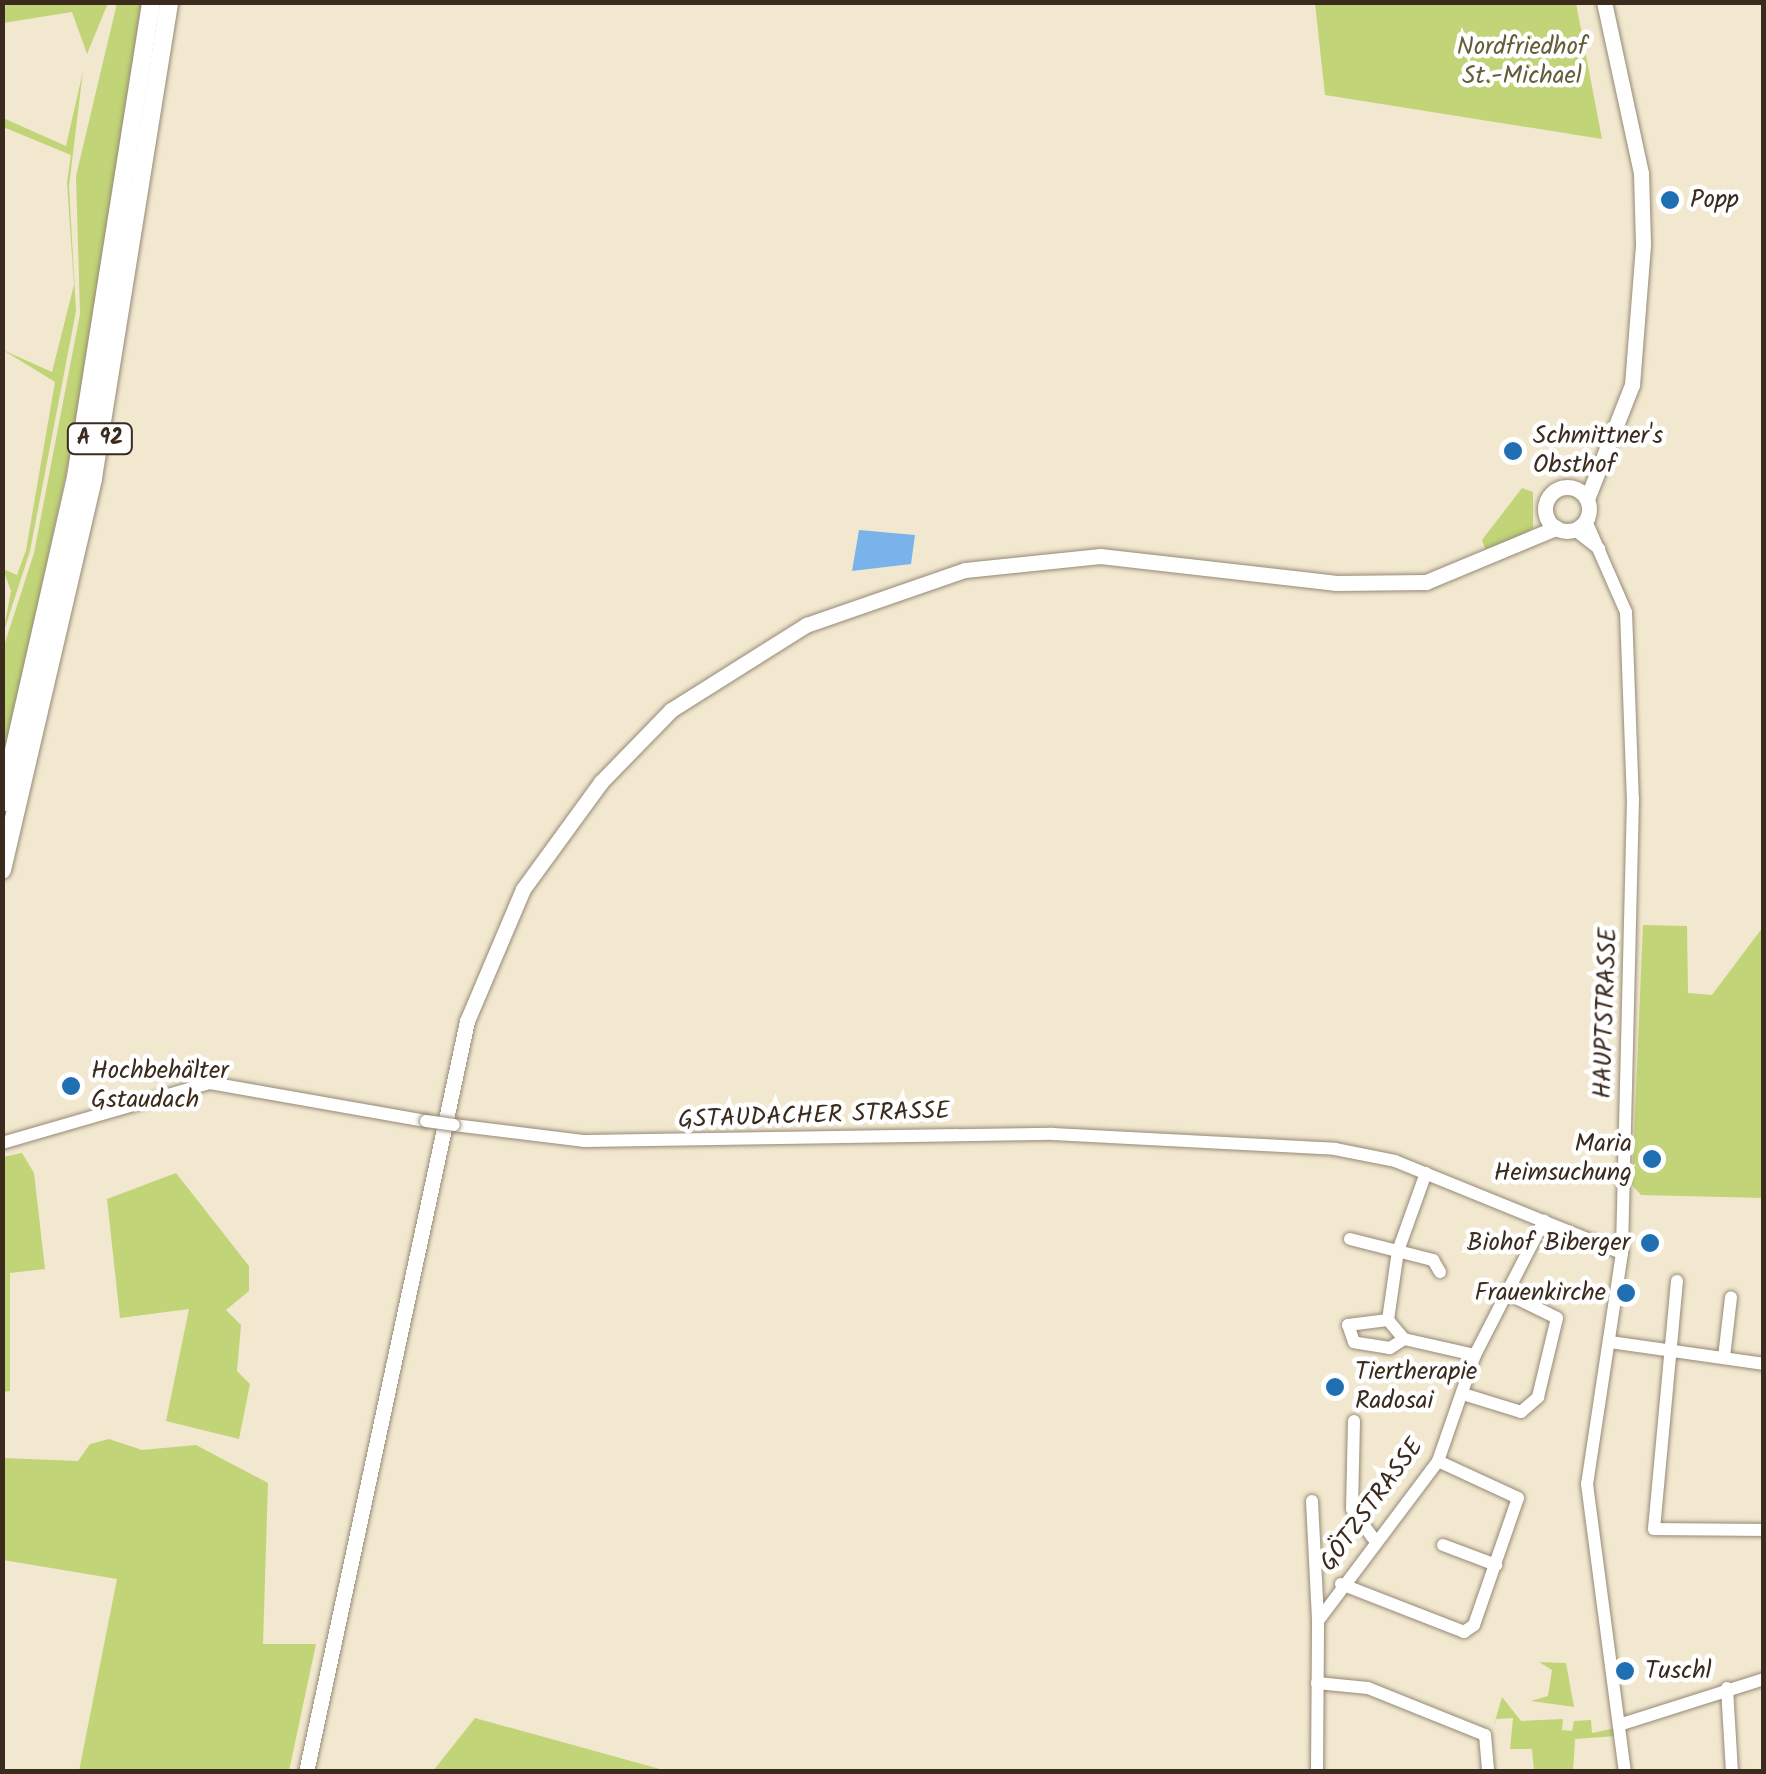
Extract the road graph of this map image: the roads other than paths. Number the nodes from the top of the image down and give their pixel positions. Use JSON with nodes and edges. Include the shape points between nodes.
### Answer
{"nodes":[{"id":1,"x":151,"y":2,"type":"edge"},
{"id":2,"x":169,"y":2,"type":"edge"},
{"id":3,"x":1604,"y":2,"type":"edge"},
{"id":4,"x":1582,"y":494,"type":"junction"},
{"id":5,"x":1551,"y":523,"type":"junction"},
{"id":6,"x":1580,"y":526,"type":"junction"},
{"id":7,"x":2,"y":802,"type":"edge"},
{"id":8,"x":2,"y":870,"type":"edge"},
{"id":9,"x":2,"y":1142,"type":"edge"},
{"id":10,"x":1426,"y":1173,"type":"junction"},
{"id":11,"x":1544,"y":1221,"type":"junction"},
{"id":12,"x":1350,"y":1240,"type":"dead end"},
{"id":13,"x":1398,"y":1251,"type":"junction"},
{"id":14,"x":1622,"y":1253,"type":"junction"},
{"id":15,"x":1440,"y":1272,"type":"dead end"},
{"id":16,"x":1677,"y":1281,"type":"dead end"},
{"id":17,"x":1508,"y":1294,"type":"junction"},
{"id":18,"x":1731,"y":1298,"type":"dead end"},
{"id":19,"x":1388,"y":1320,"type":"junction"},
{"id":20,"x":1404,"y":1339,"type":"junction"},
{"id":21,"x":1610,"y":1342,"type":"junction"},
{"id":22,"x":1668,"y":1350,"type":"junction"},
{"id":23,"x":1474,"y":1355,"type":"junction"},
{"id":24,"x":1724,"y":1357,"type":"junction"},
{"id":25,"x":1764,"y":1364,"type":"edge"},
{"id":26,"x":1463,"y":1394,"type":"junction"},
{"id":27,"x":1354,"y":1421,"type":"dead end"},
{"id":28,"x":1438,"y":1461,"type":"junction"},
{"id":29,"x":1312,"y":1502,"type":"dead end"},
{"id":30,"x":1764,"y":1530,"type":"edge"},
{"id":31,"x":1372,"y":1538,"type":"junction"},
{"id":32,"x":1443,"y":1545,"type":"dead end"},
{"id":33,"x":1496,"y":1565,"type":"junction"},
{"id":34,"x":1341,"y":1584,"type":"junction"},
{"id":35,"x":1318,"y":1622,"type":"junction"},
{"id":36,"x":1764,"y":1679,"type":"edge"},
{"id":37,"x":1317,"y":1683,"type":"junction"},
{"id":38,"x":1728,"y":1688,"type":"junction"},
{"id":39,"x":1622,"y":1724,"type":"junction"},
{"id":40,"x":306,"y":1772,"type":"edge"},
{"id":41,"x":1316,"y":1772,"type":"edge"},
{"id":42,"x":1488,"y":1772,"type":"edge"},
{"id":43,"x":1625,"y":1772,"type":"edge"},
{"id":44,"x":1732,"y":1772,"type":"edge"}],
"edges":[{"from":1,"to":7,"type":"highway","number":"A 92","via":[[76,477]]},
{"from":2,"to":8,"type":"highway","number":"A 92","via":[[93,478]]},
{"from":3,"to":4,"type":"main road","via":[[1642,173],[1638,334],[1628,400]]},
{"from":4,"to":5,"type":"main road","via":[[1551,494]]},
{"from":4,"to":6,"type":"main road"},
{"from":5,"to":6,"type":"main road"},
{"from":5,"to":40,"type":"main road","via":[[1521,547],[1449,578],[1376,585],[1148,557],[965,570],[806,626],[671,710],[600,782],[531,878],[467,1021]]},
{"from":6,"to":14,"type":"street","name":"HAUPTSTRASSE","via":[[1605,554],[1626,612],[1634,800]]},
{"from":9,"to":10,"type":"street","name":"GSTAUDACHER STRASSE","bridge":true,"via":[[210,1083],[454,1126],[699,1144],[943,1134],[1202,1140],[1356,1152]]},
{"from":10,"to":11,"type":"street","name":"GSTAUDACHER STRASSE"},
{"from":10,"to":13,"type":"street"},
{"from":11,"to":14,"type":"street","name":"GSTAUDACHER STRASSE"},
{"from":11,"to":17,"type":"street","name":"GÖTZSTRASSE"},
{"from":12,"to":13,"type":"street"},
{"from":13,"to":15,"type":"street","via":[[1433,1260]]},
{"from":13,"to":19,"type":"street"},
{"from":14,"to":21,"type":"street","name":"HAUPTSTRASSE"},
{"from":16,"to":22,"type":"street"},
{"from":17,"to":23,"type":"street","name":"GÖTZSTRASSE"},
{"from":17,"to":26,"type":"street","via":[[1557,1318],[1538,1397],[1521,1412]]},
{"from":18,"to":24,"type":"street"},
{"from":19,"to":20,"type":"street"},
{"from":19,"to":20,"type":"street","via":[[1351,1320],[1348,1336],[1382,1348]]},
{"from":20,"to":23,"type":"street"},
{"from":21,"to":22,"type":"street"},
{"from":21,"to":39,"type":"street","name":"HAUPTSTRASSE","via":[[1587,1505]]},
{"from":22,"to":24,"type":"street"},
{"from":22,"to":30,"type":"street","via":[[1654,1529]]},
{"from":23,"to":26,"type":"street","name":"GÖTZSTRASSE"},
{"from":24,"to":25,"type":"street"},
{"from":26,"to":28,"type":"street","name":"GÖTZSTRASSE"},
{"from":27,"to":31,"type":"street","via":[[1352,1510]]},
{"from":28,"to":31,"type":"street","name":"GÖTZSTRASSE"},
{"from":28,"to":33,"type":"street","via":[[1518,1498]]},
{"from":29,"to":35,"type":"street"},
{"from":31,"to":34,"type":"street","name":"GÖTZSTRASSE"},
{"from":32,"to":33,"type":"street"},
{"from":33,"to":34,"type":"street","via":[[1464,1632]]},
{"from":34,"to":35,"type":"street","name":"GÖTZSTRASSE"},
{"from":35,"to":37,"type":"street"},
{"from":36,"to":38,"type":"street"},
{"from":37,"to":41,"type":"street"},
{"from":37,"to":42,"type":"street","via":[[1368,1688],[1485,1735]]},
{"from":38,"to":39,"type":"street"},
{"from":38,"to":44,"type":"street"},
{"from":39,"to":43,"type":"street","name":"HAUPTSTRASSE"}]}
